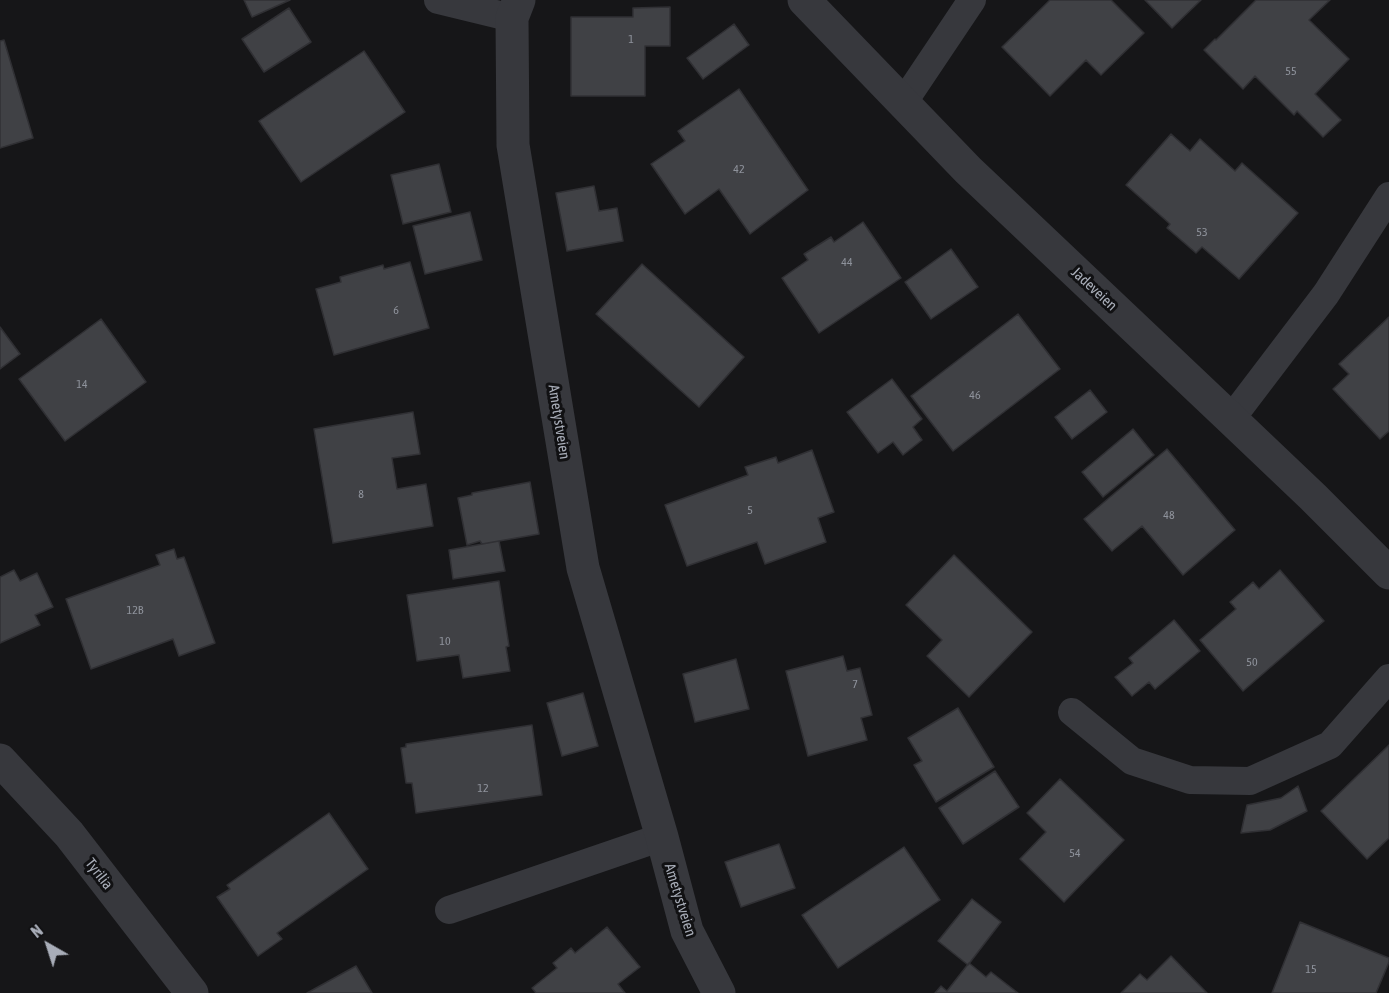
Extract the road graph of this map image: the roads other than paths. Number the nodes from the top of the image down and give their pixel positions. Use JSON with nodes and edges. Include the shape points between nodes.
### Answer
{"nodes":[{"id":1,"x":438,"y":0,"type":"edge"},
{"id":2,"x":804,"y":0,"type":"edge"},
{"id":3,"x":972,"y":0,"type":"edge"},
{"id":4,"x":515,"y":9,"type":"edge"},
{"id":5,"x":903,"y":103,"type":"junction"},
{"id":6,"x":1389,"y":196,"type":"edge"},
{"id":7,"x":1231,"y":419,"type":"junction"},
{"id":8,"x":1389,"y":573,"type":"edge"},
{"id":9,"x":1389,"y":678,"type":"edge"},
{"id":10,"x":1072,"y":712,"type":"dead end"},
{"id":11,"x":0,"y":760,"type":"edge"},
{"id":12,"x":662,"y":837,"type":"junction"},
{"id":13,"x":449,"y":910,"type":"dead end"},
{"id":14,"x":192,"y":993,"type":"edge"},
{"id":15,"x":719,"y":993,"type":"edge"}],
"edges":[{"from":1,"to":4,"type":"lane"},
{"from":2,"to":5,"type":"street","name":"Jadeveien"},
{"from":3,"to":5,"type":"lane"},
{"from":4,"to":12,"type":"street","name":"Ametystveien","via":[[513,145],[583,568]]},
{"from":5,"to":7,"type":"street","name":"Jadeveien","via":[[968,170]]},
{"from":6,"to":7,"type":"lane","via":[[1326,294]]},
{"from":7,"to":8,"type":"street","name":"Jadeveien"},
{"from":9,"to":10,"type":"lane","via":[[1330,745],[1250,781],[1190,780],[1132,761]]},
{"from":11,"to":14,"type":"street","name":"Tyrilia","via":[[69,834]]},
{"from":12,"to":13,"type":"lane"},
{"from":12,"to":15,"type":"street","name":"Ametystveien","via":[[687,931]]}]}
